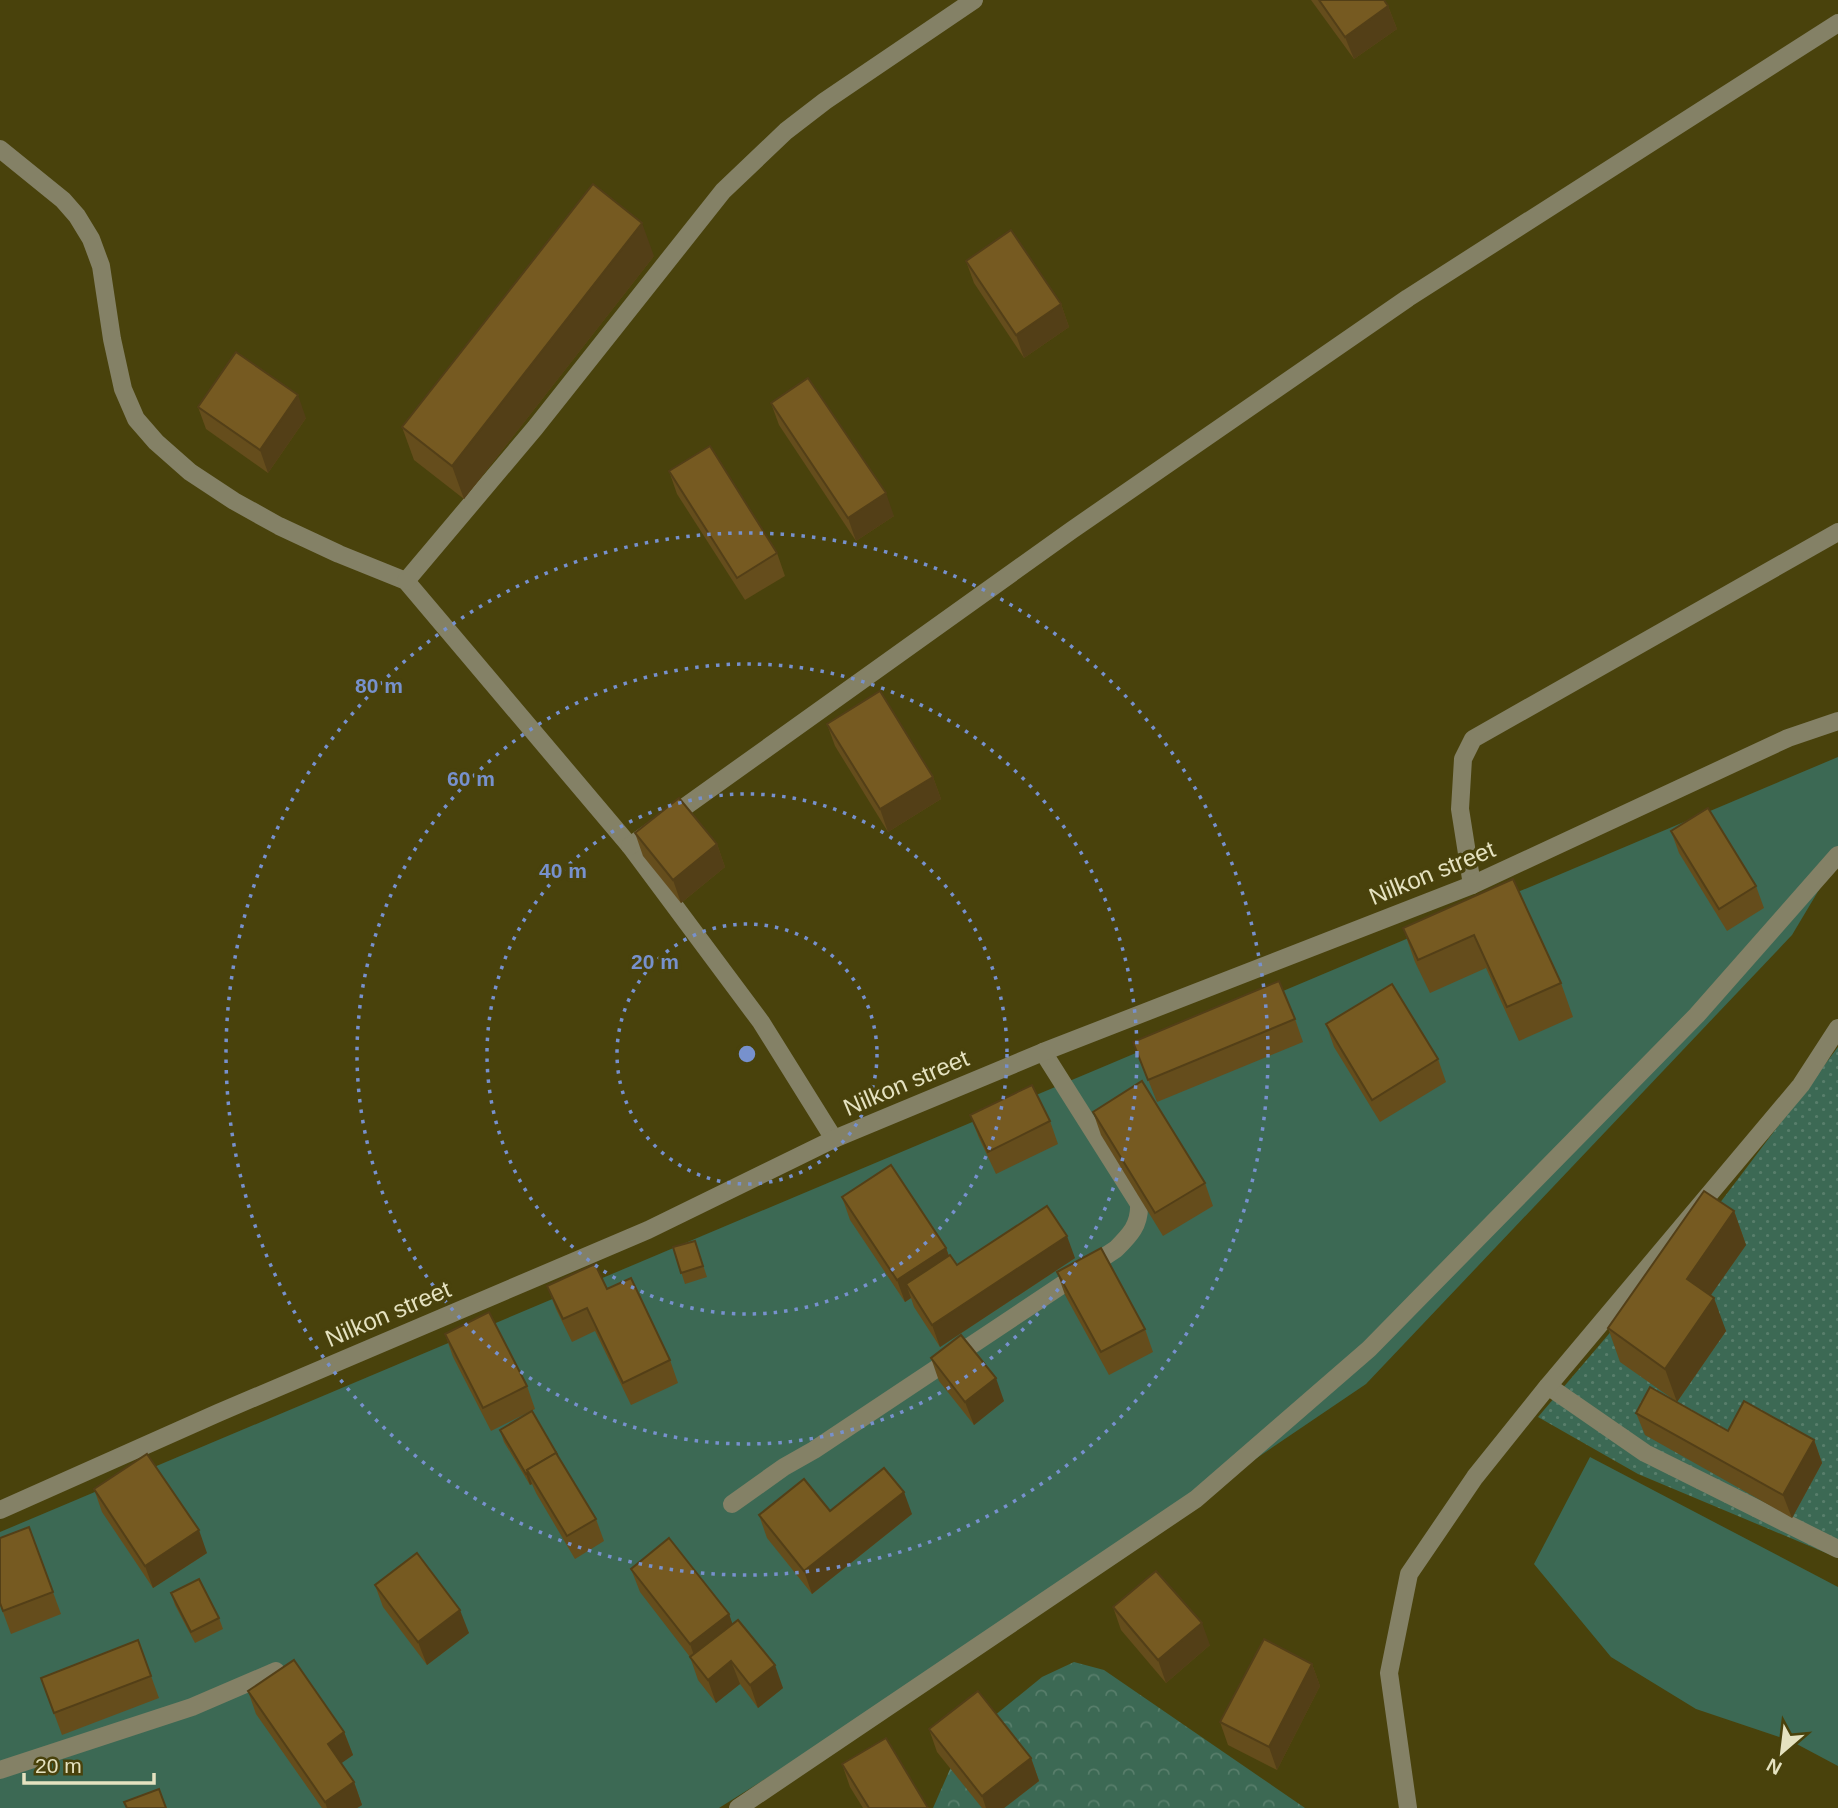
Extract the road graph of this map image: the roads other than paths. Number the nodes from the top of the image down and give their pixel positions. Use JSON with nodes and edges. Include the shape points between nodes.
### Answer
{"nodes":[{"id":1,"x":974,"y":0,"type":"edge"},
{"id":2,"x":1838,"y":23,"type":"edge"},
{"id":3,"x":0,"y":149,"type":"edge"},
{"id":4,"x":1838,"y":532,"type":"edge"},
{"id":5,"x":406,"y":580,"type":"junction"},
{"id":6,"x":1838,"y":721,"type":"edge"},
{"id":7,"x":630,"y":846,"type":"junction"},
{"id":8,"x":1838,"y":855,"type":"edge"},
{"id":9,"x":1472,"y":885,"type":"junction"},
{"id":10,"x":1838,"y":1028,"type":"edge"},
{"id":11,"x":1044,"y":1052,"type":"junction"},
{"id":12,"x":834,"y":1139,"type":"junction"},
{"id":13,"x":1548,"y":1386,"type":"junction"},
{"id":14,"x":732,"y":1504,"type":"dead end"},
{"id":15,"x":0,"y":1510,"type":"edge"},
{"id":16,"x":1838,"y":1549,"type":"edge"},
{"id":17,"x":276,"y":1671,"type":"edge"},
{"id":18,"x":0,"y":1770,"type":"edge"},
{"id":19,"x":738,"y":1808,"type":"edge"},
{"id":20,"x":1408,"y":1808,"type":"edge"}],
"edges":[{"from":1,"to":5,"type":"street","via":[[825,100],[731,183],[535,428]]},
{"from":2,"to":7,"type":"street","via":[[1408,298],[1072,530]]},
{"from":3,"to":5,"type":"street","via":[[63,200],[91,239],[101,266],[123,389],[136,419],[156,442],[190,472],[279,526]]},
{"from":4,"to":9,"type":"street","via":[[1473,739],[1463,759],[1460,808]]},
{"from":5,"to":7,"type":"street"},
{"from":6,"to":9,"type":"street","name":"Nilkon street","via":[[1788,738]]},
{"from":7,"to":12,"type":"street","via":[[761,1022]]},
{"from":8,"to":19,"type":"street","via":[[1696,1016],[1369,1349],[1196,1499]]},
{"from":9,"to":11,"type":"street","name":"Nilkon street"},
{"from":10,"to":13,"type":"street","via":[[1801,1085]]},
{"from":11,"to":12,"type":"street","name":"Nilkon street"},
{"from":11,"to":14,"type":"street","via":[[1139,1204],[1140,1219],[1133,1232],[1116,1249]]},
{"from":12,"to":15,"type":"street","name":"Nilkon street","via":[[648,1230]]},
{"from":13,"to":16,"type":"street","via":[[1645,1453]]},
{"from":13,"to":20,"type":"street","via":[[1475,1477],[1409,1574],[1390,1673]]},
{"from":17,"to":18,"type":"street","via":[[192,1707]]}]}
